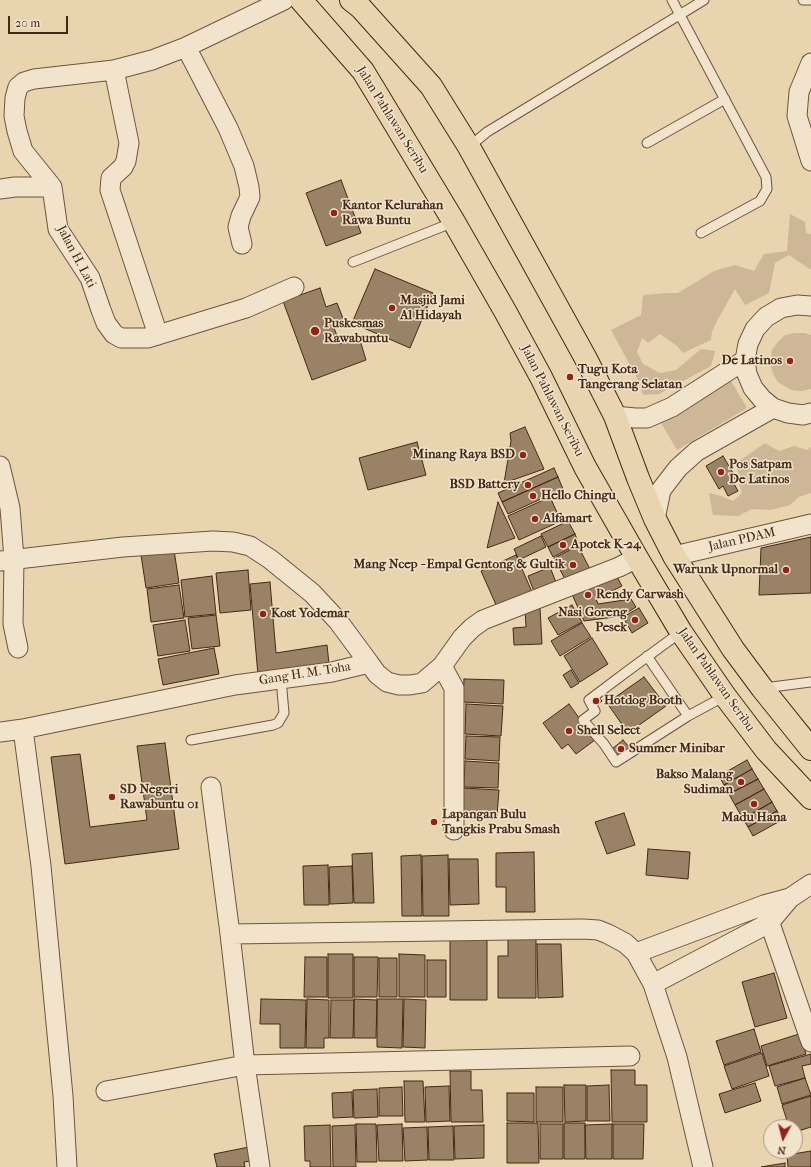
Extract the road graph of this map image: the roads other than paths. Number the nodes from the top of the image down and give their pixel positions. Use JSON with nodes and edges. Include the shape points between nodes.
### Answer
{"nodes":[{"id":1,"x":284,"y":0,"type":"edge"},
{"id":2,"x":301,"y":0,"type":"edge"},
{"id":3,"x":351,"y":0,"type":"edge"},
{"id":4,"x":672,"y":0,"type":"edge"},
{"id":5,"x":704,"y":0,"type":"edge"},
{"id":6,"x":803,"y":0,"type":"edge"},
{"id":7,"x":811,"y":0,"type":"edge"},
{"id":8,"x":680,"y":15,"type":"junction"},
{"id":9,"x":186,"y":47,"type":"junction"},
{"id":10,"x":811,"y":63,"type":"edge"},
{"id":11,"x":114,"y":70,"type":"junction"},
{"id":12,"x":725,"y":99,"type":"junction"},
{"id":13,"x":647,"y":143,"type":"dead end"},
{"id":14,"x":469,"y":147,"type":"junction"},
{"id":15,"x":811,"y":161,"type":"edge"},
{"id":16,"x":52,"y":187,"type":"junction"},
{"id":17,"x":0,"y":189,"type":"edge"},
{"id":18,"x":454,"y":222,"type":"junction"},
{"id":19,"x":701,"y":233,"type":"dead end"},
{"id":20,"x":242,"y":244,"type":"dead end"},
{"id":21,"x":353,"y":262,"type":"dead end"},
{"id":22,"x":294,"y":287,"type":"dead end"},
{"id":23,"x":811,"y":306,"type":"edge"},
{"id":24,"x":158,"y":335,"type":"junction"},
{"id":25,"x":745,"y":360,"type":"junction"},
{"id":26,"x":773,"y":408,"type":"junction"},
{"id":27,"x":811,"y":413,"type":"edge"},
{"id":28,"x":615,"y":416,"type":"junction"},
{"id":29,"x":0,"y":466,"type":"edge"},
{"id":30,"x":655,"y":519,"type":"junction"},
{"id":31,"x":811,"y":524,"type":"edge"},
{"id":32,"x":674,"y":556,"type":"junction"},
{"id":33,"x":637,"y":558,"type":"junction"},
{"id":34,"x":7,"y":560,"type":"edge"},
{"id":35,"x":681,"y":632,"type":"junction"},
{"id":36,"x":18,"y":648,"type":"dead end"},
{"id":37,"x":647,"y":656,"type":"junction"},
{"id":38,"x":369,"y":663,"type":"junction"},
{"id":39,"x":442,"y":666,"type":"junction"},
{"id":40,"x":282,"y":679,"type":"junction"},
{"id":41,"x":811,"y":682,"type":"edge"},
{"id":42,"x":762,"y":688,"type":"junction"},
{"id":43,"x":725,"y":696,"type":"junction"},
{"id":44,"x":688,"y":716,"type":"junction"},
{"id":45,"x":23,"y":729,"type":"junction"},
{"id":46,"x":0,"y":732,"type":"edge"},
{"id":47,"x":191,"y":740,"type":"dead end"},
{"id":48,"x":811,"y":749,"type":"edge"},
{"id":49,"x":211,"y":787,"type":"dead end"},
{"id":50,"x":811,"y":798,"type":"edge"},
{"id":51,"x":454,"y":830,"type":"dead end"},
{"id":52,"x":811,"y":884,"type":"edge"},
{"id":53,"x":790,"y":898,"type":"junction"},
{"id":54,"x":764,"y":905,"type":"junction"},
{"id":55,"x":769,"y":923,"type":"junction"},
{"id":56,"x":230,"y":934,"type":"junction"},
{"id":57,"x":636,"y":953,"type":"junction"},
{"id":58,"x":653,"y":984,"type":"junction"},
{"id":59,"x":811,"y":1042,"type":"edge"},
{"id":60,"x":630,"y":1056,"type":"dead end"},
{"id":61,"x":245,"y":1065,"type":"junction"},
{"id":62,"x":106,"y":1091,"type":"dead end"},
{"id":63,"x":67,"y":1167,"type":"edge"},
{"id":64,"x":260,"y":1167,"type":"edge"},
{"id":65,"x":703,"y":1167,"type":"edge"}],
"edges":[{"from":1,"to":9,"type":"street"},
{"from":2,"to":18,"type":"main road","name":"Jalan Pahlawan Seribu","via":[[363,71]]},
{"from":3,"to":14,"type":"main road","via":[[431,86]]},
{"from":4,"to":8,"type":"lane"},
{"from":5,"to":8,"type":"lane"},
{"from":6,"to":7,"type":"lane"},
{"from":8,"to":12,"type":"lane"},
{"from":8,"to":14,"type":"lane","via":[[487,132]]},
{"from":9,"to":11,"type":"street","via":[[152,60]]},
{"from":9,"to":20,"type":"street","via":[[228,128],[250,187],[250,197],[238,227]]},
{"from":10,"to":15,"type":"street","via":[[799,92],[797,116]]},
{"from":11,"to":16,"type":"street","via":[[34,79],[18,87],[14,116],[23,152]]},
{"from":11,"to":24,"type":"street","via":[[128,143],[126,161],[111,178],[110,190]]},
{"from":12,"to":13,"type":"lane"},
{"from":12,"to":19,"type":"lane","via":[[766,177],[767,189],[760,202]]},
{"from":14,"to":28,"type":"main road"},
{"from":16,"to":17,"type":"street"},
{"from":16,"to":24,"type":"street","name":"Jalan H. Lati","via":[[58,229],[90,278],[106,323],[114,334],[121,338],[148,338]]},
{"from":18,"to":21,"type":"lane"},
{"from":18,"to":33,"type":"main road","name":"Jalan Pahlawan Seribu","via":[[530,357],[586,467]]},
{"from":22,"to":24,"type":"street","name":"Jalan H. Lati","via":[[246,308]]},
{"from":23,"to":25,"type":"street","via":[[781,308],[766,317],[755,329],[748,344]]},
{"from":25,"to":26,"type":"street","via":[[753,388]]},
{"from":25,"to":28,"type":"street","via":[[672,407],[647,418]]},
{"from":26,"to":27,"type":"street","via":[[803,415]]},
{"from":26,"to":30,"type":"street","via":[[697,451],[678,468],[661,490]]},
{"from":28,"to":30,"type":"main road"},
{"from":29,"to":34,"type":"street","via":[[10,508]]},
{"from":30,"to":32,"type":"main road"},
{"from":31,"to":32,"type":"street","name":"Jalan PDAM"},
{"from":32,"to":42,"type":"main road","via":[[733,649]]},
{"from":33,"to":35,"type":"main road","name":"Jalan Pahlawan Seribu"},
{"from":33,"to":39,"type":"street","name":"Gang H. M. Toha","via":[[483,620],[462,638]]},
{"from":34,"to":36,"type":"street"},
{"from":34,"to":38,"type":"street","via":[[122,547],[213,541],[250,546],[312,593],[338,621]]},
{"from":35,"to":37,"type":"lane"},
{"from":35,"to":43,"type":"main road","name":"Jalan Pahlawan Seribu"},
{"from":37,"to":44,"type":"lane"},
{"from":37,"to":44,"type":"lane","via":[[589,700],[595,711],[583,720],[616,762]]},
{"from":38,"to":39,"type":"street","name":"Gang H. M. Toha","via":[[387,682],[399,685],[422,683]]},
{"from":38,"to":40,"type":"street","name":"Gang H. M. Toha","via":[[332,672]]},
{"from":39,"to":51,"type":"street","via":[[454,688]]},
{"from":40,"to":45,"type":"street","name":"Gang H. M. Toha","via":[[235,685]]},
{"from":40,"to":47,"type":"lane","via":[[284,713],[278,723]]},
{"from":41,"to":42,"type":"lane"},
{"from":42,"to":48,"type":"main road"},
{"from":43,"to":44,"type":"lane"},
{"from":43,"to":50,"type":"main road","name":"Jalan Pahlawan Seribu","via":[[766,750]]},
{"from":45,"to":46,"type":"street","name":"Gang H. M. Toha"},
{"from":45,"to":63,"type":"street","via":[[42,874],[63,1096]]},
{"from":49,"to":56,"type":"street"},
{"from":52,"to":53,"type":"street"},
{"from":53,"to":54,"type":"street"},
{"from":53,"to":55,"type":"street"},
{"from":54,"to":55,"type":"street"},
{"from":54,"to":57,"type":"street"},
{"from":55,"to":58,"type":"street"},
{"from":55,"to":59,"type":"street"},
{"from":56,"to":57,"type":"street","via":[[598,930],[625,943]]},
{"from":56,"to":61,"type":"street"},
{"from":57,"to":58,"type":"street"},
{"from":58,"to":65,"type":"street","via":[[677,1057]]},
{"from":60,"to":61,"type":"street"},
{"from":61,"to":62,"type":"street"},
{"from":61,"to":64,"type":"street"}]}
